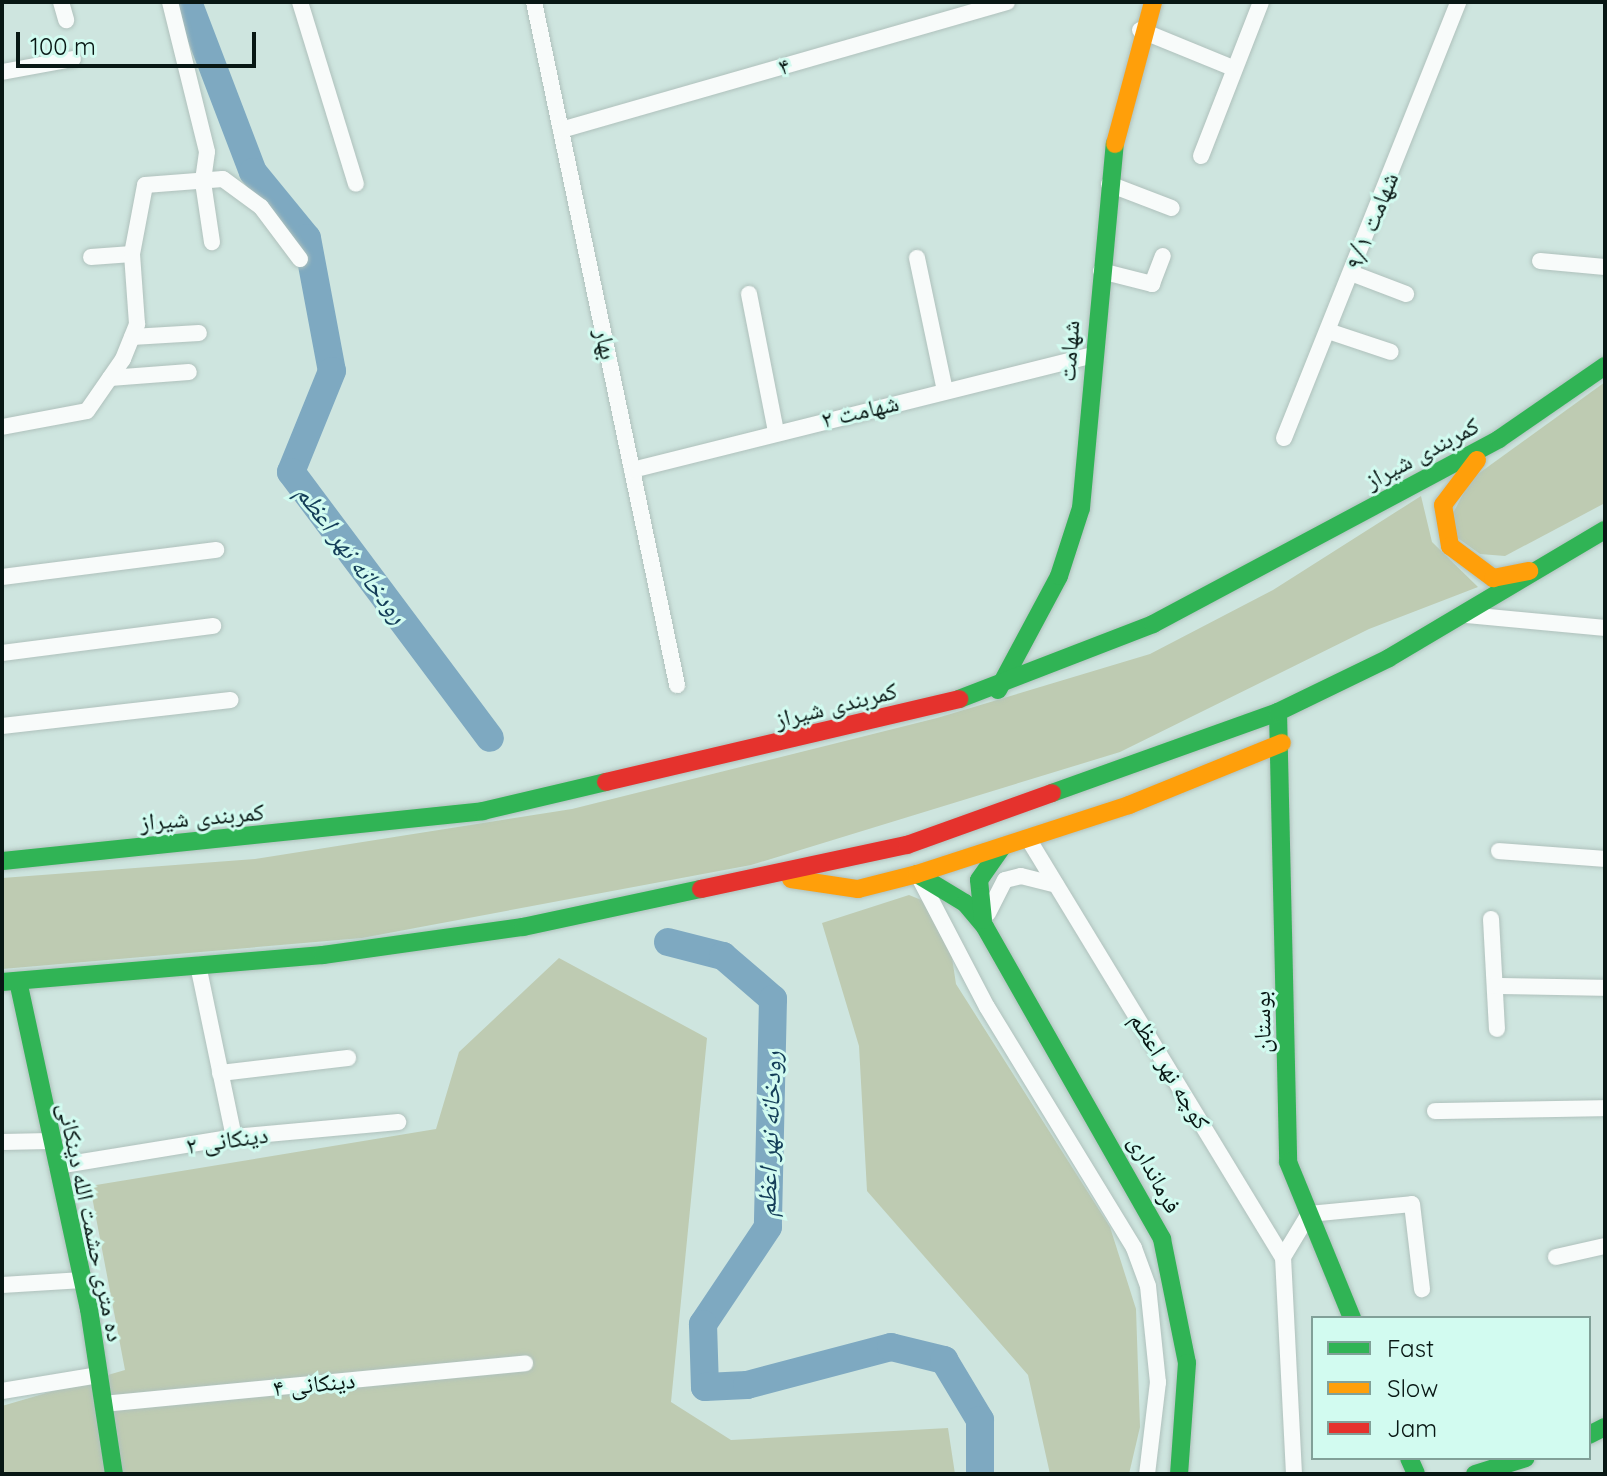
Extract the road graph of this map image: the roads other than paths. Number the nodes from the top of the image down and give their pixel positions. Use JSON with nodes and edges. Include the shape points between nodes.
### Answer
{"nodes":[{"id":1,"x":61,"y":2,"type":"edge"},
{"id":2,"x":170,"y":2,"type":"edge"},
{"id":3,"x":300,"y":2,"type":"edge"},
{"id":4,"x":534,"y":2,"type":"edge"},
{"id":5,"x":1007,"y":2,"type":"edge"},
{"id":6,"x":1153,"y":2,"type":"edge"},
{"id":7,"x":1261,"y":2,"type":"edge"},
{"id":8,"x":1458,"y":2,"type":"edge"},
{"id":9,"x":66,"y":20,"type":"dead end"},
{"id":10,"x":1140,"y":30,"type":"junction"},
{"id":11,"x":73,"y":59,"type":"dead end"},
{"id":12,"x":1233,"y":68,"type":"junction"},
{"id":13,"x":2,"y":72,"type":"edge"},
{"id":14,"x":561,"y":130,"type":"junction"},
{"id":15,"x":1201,"y":156,"type":"dead end"},
{"id":16,"x":203,"y":182,"type":"junction"},
{"id":17,"x":356,"y":184,"type":"dead end"},
{"id":18,"x":1109,"y":184,"type":"junction"},
{"id":19,"x":1172,"y":208,"type":"dead end"},
{"id":20,"x":212,"y":242,"type":"dead end"},
{"id":21,"x":132,"y":254,"type":"junction"},
{"id":22,"x":1163,"y":256,"type":"dead end"},
{"id":23,"x":91,"y":257,"type":"dead end"},
{"id":24,"x":917,"y":258,"type":"dead end"},
{"id":25,"x":300,"y":259,"type":"dead end"},
{"id":26,"x":1540,"y":261,"type":"dead end"},
{"id":27,"x":1605,"y":267,"type":"edge"},
{"id":28,"x":1101,"y":271,"type":"junction"},
{"id":29,"x":1351,"y":273,"type":"junction"},
{"id":30,"x":749,"y":294,"type":"dead end"},
{"id":31,"x":1406,"y":294,"type":"dead end"},
{"id":32,"x":1328,"y":331,"type":"junction"},
{"id":33,"x":199,"y":333,"type":"dead end"},
{"id":34,"x":132,"y":337,"type":"junction"},
{"id":35,"x":1391,"y":352,"type":"dead end"},
{"id":36,"x":1089,"y":356,"type":"junction"},
{"id":37,"x":1605,"y":366,"type":"edge"},
{"id":38,"x":189,"y":372,"type":"dead end"},
{"id":39,"x":110,"y":378,"type":"junction"},
{"id":40,"x":945,"y":391,"type":"junction"},
{"id":41,"x":2,"y":427,"type":"edge"},
{"id":42,"x":776,"y":431,"type":"junction"},
{"id":43,"x":1284,"y":438,"type":"dead end"},
{"id":44,"x":1499,"y":439,"type":"junction"},
{"id":45,"x":632,"y":470,"type":"junction"},
{"id":46,"x":1605,"y":530,"type":"edge"},
{"id":47,"x":216,"y":550,"type":"dead end"},
{"id":48,"x":1563,"y":557,"type":"junction"},
{"id":49,"x":2,"y":577,"type":"edge"},
{"id":50,"x":1466,"y":615,"type":"junction"},
{"id":51,"x":213,"y":626,"type":"dead end"},
{"id":52,"x":1605,"y":628,"type":"edge"},
{"id":53,"x":2,"y":653,"type":"edge"},
{"id":54,"x":677,"y":685,"type":"dead end"},
{"id":55,"x":998,"y":690,"type":"junction"},
{"id":56,"x":231,"y":700,"type":"dead end"},
{"id":57,"x":1278,"y":712,"type":"junction"},
{"id":58,"x":2,"y":726,"type":"edge"},
{"id":59,"x":1282,"y":743,"type":"junction"},
{"id":60,"x":1029,"y":840,"type":"junction"},
{"id":61,"x":1001,"y":848,"type":"junction"},
{"id":62,"x":1499,"y":851,"type":"dead end"},
{"id":63,"x":1605,"y":859,"type":"edge"},
{"id":64,"x":2,"y":861,"type":"edge"},
{"id":65,"x":917,"y":874,"type":"junction"},
{"id":66,"x":778,"y":876,"type":"junction"},
{"id":67,"x":1056,"y":885,"type":"junction"},
{"id":68,"x":1491,"y":919,"type":"dead end"},
{"id":69,"x":985,"y":927,"type":"junction"},
{"id":70,"x":198,"y":965,"type":"junction"},
{"id":71,"x":10,"y":982,"type":"edge"},
{"id":72,"x":1495,"y":986,"type":"junction"},
{"id":73,"x":1605,"y":988,"type":"edge"},
{"id":74,"x":1497,"y":1029,"type":"dead end"},
{"id":75,"x":348,"y":1058,"type":"dead end"},
{"id":76,"x":220,"y":1073,"type":"junction"},
{"id":77,"x":1605,"y":1108,"type":"edge"},
{"id":78,"x":1435,"y":1111,"type":"dead end"},
{"id":79,"x":398,"y":1122,"type":"dead end"},
{"id":80,"x":234,"y":1137,"type":"junction"},
{"id":81,"x":50,"y":1141,"type":"junction"},
{"id":82,"x":2,"y":1142,"type":"edge"},
{"id":83,"x":57,"y":1166,"type":"junction"},
{"id":84,"x":1309,"y":1214,"type":"junction"},
{"id":85,"x":1605,"y":1246,"type":"edge"},
{"id":86,"x":1283,"y":1257,"type":"junction"},
{"id":87,"x":1556,"y":1257,"type":"dead end"},
{"id":88,"x":83,"y":1280,"type":"junction"},
{"id":89,"x":2,"y":1285,"type":"edge"},
{"id":90,"x":1422,"y":1289,"type":"dead end"},
{"id":91,"x":1351,"y":1316,"type":"edge"},
{"id":92,"x":525,"y":1363,"type":"dead end"},
{"id":93,"x":99,"y":1375,"type":"junction"},
{"id":94,"x":2,"y":1391,"type":"edge"},
{"id":95,"x":103,"y":1404,"type":"junction"},
{"id":96,"x":1520,"y":1460,"type":"edge"},
{"id":97,"x":114,"y":1474,"type":"edge"},
{"id":98,"x":1147,"y":1474,"type":"edge"},
{"id":99,"x":1179,"y":1474,"type":"edge"},
{"id":100,"x":1294,"y":1474,"type":"edge"},
{"id":101,"x":1475,"y":1474,"type":"edge"}],
"edges":[{"from":1,"to":9,"type":"street"},
{"from":2,"to":16,"type":"street","via":[[207,152]]},
{"from":3,"to":17,"type":"street"},
{"from":4,"to":14,"type":"street","name":"بهار"},
{"from":5,"to":14,"type":"street","name":"۴"},
{"from":6,"to":10,"type":"main road","name":"شهامت"},
{"from":7,"to":12,"type":"street"},
{"from":8,"to":29,"type":"street","name":"۹/۱ شهامت"},
{"from":10,"to":12,"type":"street"},
{"from":10,"to":18,"type":"main road","name":"شهامت"},
{"from":11,"to":13,"type":"street"},
{"from":12,"to":15,"type":"street"},
{"from":14,"to":45,"type":"street","name":"بهار"},
{"from":16,"to":20,"type":"street"},
{"from":16,"to":21,"type":"street","via":[[145,185]]},
{"from":16,"to":25,"type":"street","via":[[223,179],[261,207]]},
{"from":18,"to":19,"type":"street"},
{"from":18,"to":28,"type":"main road","name":"شهامت"},
{"from":21,"to":23,"type":"street"},
{"from":21,"to":34,"type":"street"},
{"from":22,"to":28,"type":"street","via":[[1152,284]]},
{"from":24,"to":40,"type":"street"},
{"from":26,"to":27,"type":"street"},
{"from":28,"to":36,"type":"main road","name":"شهامت"},
{"from":29,"to":31,"type":"street"},
{"from":29,"to":32,"type":"street","name":"۹/۱ شهامت"},
{"from":30,"to":42,"type":"street"},
{"from":32,"to":35,"type":"street"},
{"from":32,"to":43,"type":"street","name":"۹/۱ شهامت"},
{"from":33,"to":34,"type":"street"},
{"from":34,"to":39,"type":"street"},
{"from":36,"to":40,"type":"street","name":"۲ شهامت"},
{"from":36,"to":55,"type":"main road","name":"شهامت","via":[[1091,456],[1081,508],[1059,576]]},
{"from":37,"to":44,"type":"main road","name":"کمربندی شیراز"},
{"from":38,"to":39,"type":"street"},
{"from":39,"to":41,"type":"street","via":[[87,411]]},
{"from":40,"to":42,"type":"street","name":"۲ شهامت"},
{"from":42,"to":45,"type":"street","name":"۲ شهامت"},
{"from":44,"to":48,"type":"main road","via":[[1451,486],[1441,525],[1450,546],[1465,564],[1493,578]]},
{"from":44,"to":55,"type":"main road","name":"کمربندی شیراز","via":[[1153,624]]},
{"from":45,"to":54,"type":"street","name":"بهار"},
{"from":46,"to":48,"type":"main road"},
{"from":47,"to":49,"type":"street"},
{"from":48,"to":50,"type":"main road"},
{"from":50,"to":52,"type":"street"},
{"from":50,"to":57,"type":"main road"},
{"from":51,"to":53,"type":"street"},
{"from":55,"to":64,"type":"main road","name":"کمربندی شیراز","via":[[483,811]]},
{"from":56,"to":58,"type":"street"},
{"from":57,"to":59,"type":"main road","name":"بوستان"},
{"from":57,"to":66,"type":"main road","via":[[920,840]]},
{"from":59,"to":60,"type":"main road"},
{"from":59,"to":84,"type":"main road","name":"بوستان","via":[[1288,1162]]},
{"from":60,"to":61,"type":"main road"},
{"from":60,"to":67,"type":"street","name":"کوچه نهر اعظم"},
{"from":61,"to":65,"type":"main road"},
{"from":61,"to":69,"type":"main road","name":"فرمانداری","via":[[979,880]]},
{"from":62,"to":63,"type":"street"},
{"from":65,"to":66,"type":"main road","via":[[858,889]]},
{"from":65,"to":69,"type":"main road","name":"فرمانداری","via":[[965,903]]},
{"from":65,"to":98,"type":"street","via":[[987,1007],[1134,1248],[1148,1286],[1158,1382]]},
{"from":66,"to":70,"type":"main road","via":[[523,927]]},
{"from":67,"to":69,"type":"street","via":[[1021,876],[1005,880],[993,893]]},
{"from":67,"to":86,"type":"street","name":"کوچه نهر اعظم"},
{"from":68,"to":72,"type":"street"},
{"from":69,"to":99,"type":"main road","name":"فرمانداری","via":[[1162,1239],[1187,1363]]},
{"from":70,"to":71,"type":"main road"},
{"from":70,"to":76,"type":"street"},
{"from":71,"to":81,"type":"main road","name":"ده متری حشمت الله دینکانی"},
{"from":72,"to":73,"type":"street"},
{"from":72,"to":74,"type":"street"},
{"from":75,"to":76,"type":"street"},
{"from":76,"to":80,"type":"street"},
{"from":77,"to":78,"type":"street"},
{"from":79,"to":80,"type":"street","name":"۲ دینکانی"},
{"from":80,"to":83,"type":"street","name":"۲ دینکانی"},
{"from":81,"to":82,"type":"street"},
{"from":81,"to":83,"type":"main road","name":"ده متری حشمت الله دینکانی"},
{"from":83,"to":88,"type":"main road","name":"ده متری حشمت الله دینکانی"},
{"from":84,"to":86,"type":"street"},
{"from":84,"to":90,"type":"street","via":[[1412,1204]]},
{"from":84,"to":91,"type":"main road","name":"بوستان"},
{"from":85,"to":87,"type":"street"},
{"from":86,"to":100,"type":"street"},
{"from":88,"to":89,"type":"street"},
{"from":88,"to":93,"type":"main road","name":"ده متری حشمت الله دینکانی"},
{"from":92,"to":95,"type":"street","name":"۴ دینکانی"},
{"from":93,"to":94,"type":"street"},
{"from":93,"to":95,"type":"main road","name":"ده متری حشمت الله دینکانی"},
{"from":95,"to":97,"type":"main road","name":"ده متری حشمت الله دینکانی"},
{"from":96,"to":101,"type":"main road"}]}
